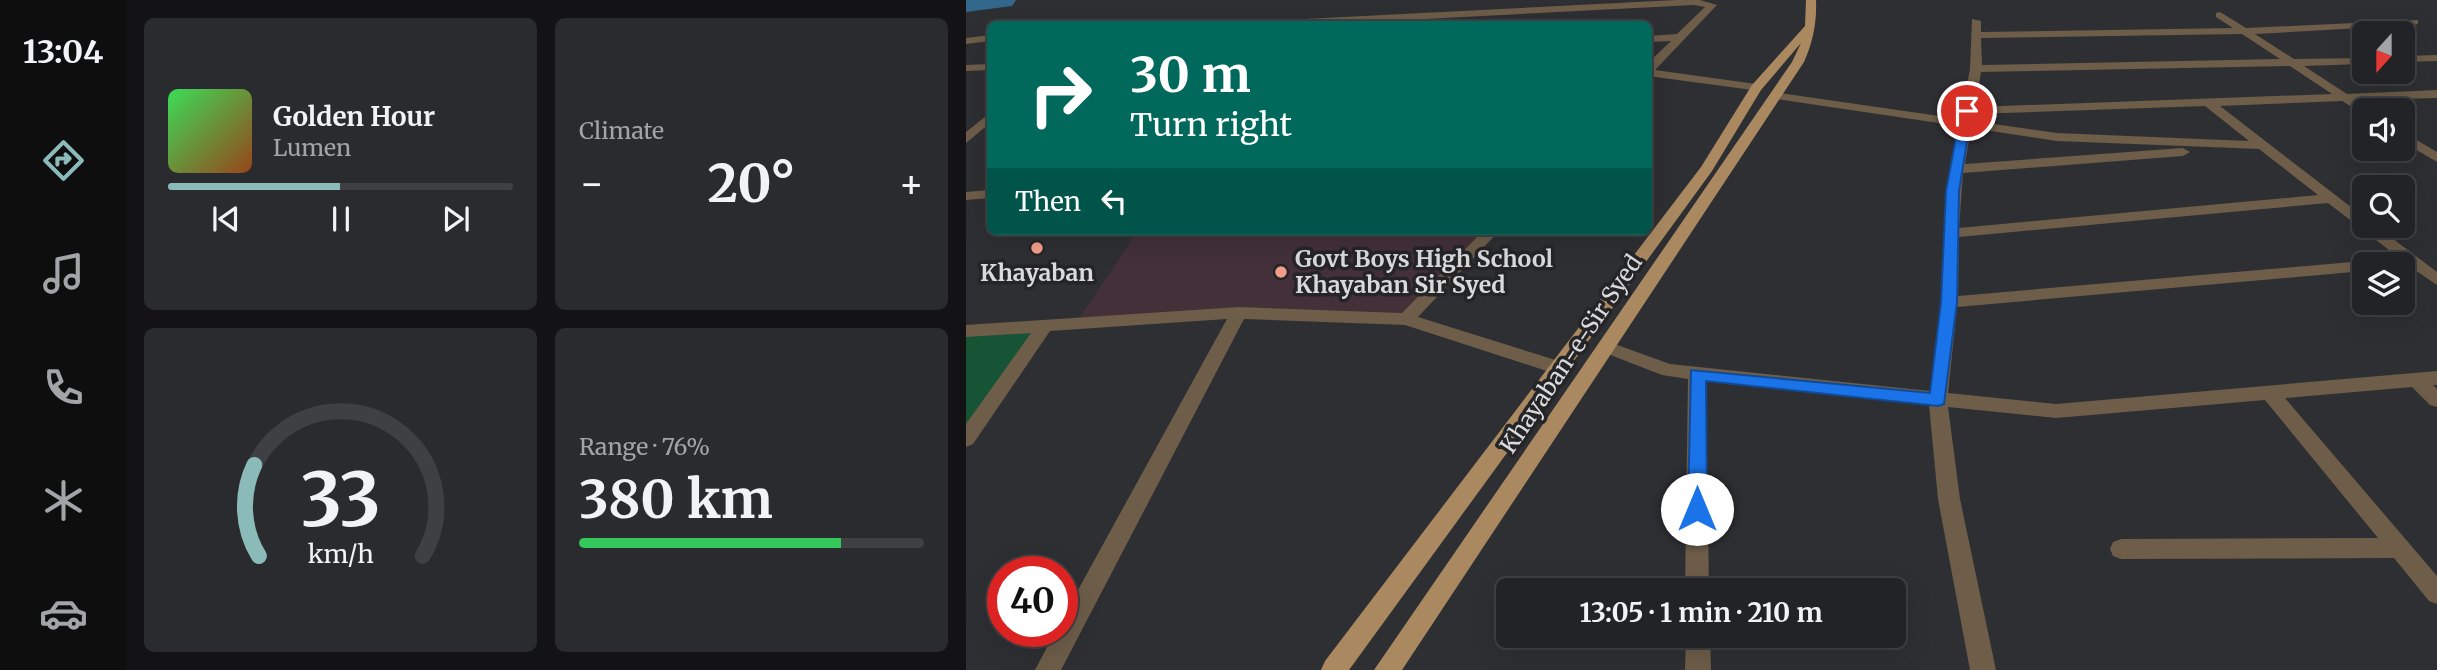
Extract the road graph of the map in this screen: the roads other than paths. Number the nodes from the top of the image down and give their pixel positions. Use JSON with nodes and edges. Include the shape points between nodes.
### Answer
{"nodes":[{"id":1,"x":1811,"y":0,"type":"edge"},
{"id":2,"x":2220,"y":15,"type":"dead end"},
{"id":3,"x":1356,"y":21,"type":"edge"},
{"id":4,"x":1810,"y":21,"type":"junction"},
{"id":5,"x":2352,"y":25,"type":"edge"},
{"id":6,"x":2244,"y":31,"type":"junction"},
{"id":7,"x":1681,"y":37,"type":"junction"},
{"id":8,"x":987,"y":38,"type":"edge"},
{"id":9,"x":1652,"y":39,"type":"edge"},
{"id":10,"x":966,"y":41,"type":"edge"},
{"id":11,"x":2437,"y":58,"type":"edge"},
{"id":12,"x":2415,"y":59,"type":"edge"},
{"id":13,"x":2352,"y":62,"type":"edge"},
{"id":14,"x":2295,"y":64,"type":"junction"},
{"id":15,"x":987,"y":67,"type":"edge"},
{"id":16,"x":1652,"y":67,"type":"edge"},
{"id":17,"x":966,"y":68,"type":"edge"},
{"id":18,"x":1976,"y":69,"type":"junction"},
{"id":19,"x":1652,"y":72,"type":"edge"},
{"id":20,"x":1756,"y":88,"type":"junction"},
{"id":21,"x":2437,"y":94,"type":"edge"},
{"id":22,"x":1777,"y":95,"type":"junction"},
{"id":23,"x":2344,"y":97,"type":"junction"},
{"id":24,"x":2352,"y":102,"type":"edge"},
{"id":25,"x":2210,"y":104,"type":"junction"},
{"id":26,"x":1966,"y":117,"type":"junction"},
{"id":27,"x":987,"y":120,"type":"edge"},
{"id":28,"x":966,"y":139,"type":"edge"},
{"id":29,"x":2415,"y":139,"type":"edge"},
{"id":30,"x":2437,"y":140,"type":"edge"},
{"id":31,"x":2415,"y":144,"type":"edge"},
{"id":32,"x":2263,"y":145,"type":"junction"},
{"id":33,"x":2437,"y":158,"type":"edge"},
{"id":34,"x":1957,"y":169,"type":"junction"},
{"id":35,"x":987,"y":194,"type":"edge"},
{"id":36,"x":966,"y":196,"type":"edge"},
{"id":37,"x":2331,"y":198,"type":"junction"},
{"id":38,"x":2352,"y":214,"type":"edge"},
{"id":39,"x":1951,"y":233,"type":"junction"},
{"id":40,"x":1487,"y":235,"type":"edge"},
{"id":41,"x":2383,"y":238,"type":"edge"},
{"id":42,"x":2401,"y":252,"type":"edge"},
{"id":43,"x":2415,"y":263,"type":"edge"},
{"id":44,"x":2352,"y":266,"type":"edge"},
{"id":45,"x":2437,"y":280,"type":"edge"},
{"id":46,"x":1949,"y":302,"type":"junction"},
{"id":47,"x":1239,"y":313,"type":"junction"},
{"id":48,"x":1406,"y":318,"type":"junction"},
{"id":49,"x":1045,"y":326,"type":"junction"},
{"id":50,"x":966,"y":331,"type":"edge"},
{"id":51,"x":1606,"y":347,"type":"junction"},
{"id":52,"x":1556,"y":367,"type":"junction"},
{"id":53,"x":1697,"y":374,"type":"junction"},
{"id":54,"x":2437,"y":378,"type":"edge"},
{"id":55,"x":2416,"y":380,"type":"junction"},
{"id":56,"x":2270,"y":393,"type":"junction"},
{"id":57,"x":1938,"y":400,"type":"junction"},
{"id":58,"x":2437,"y":400,"type":"edge"},
{"id":59,"x":966,"y":439,"type":"edge"},
{"id":60,"x":2399,"y":548,"type":"junction"},
{"id":61,"x":2121,"y":549,"type":"dead end"},
{"id":62,"x":1698,"y":578,"type":"edge"},
{"id":63,"x":2437,"y":593,"type":"edge"},
{"id":64,"x":1698,"y":648,"type":"edge"},
{"id":65,"x":1048,"y":670,"type":"edge"},
{"id":66,"x":1334,"y":670,"type":"edge"},
{"id":67,"x":1387,"y":670,"type":"edge"},
{"id":68,"x":1698,"y":670,"type":"edge"},
{"id":69,"x":1983,"y":670,"type":"edge"}],
"edges":[{"from":1,"to":4,"type":"main road"},
{"from":2,"to":6,"type":"street"},
{"from":3,"to":7,"type":"street","via":[[1694,2],[1712,5]]},
{"from":4,"to":20,"type":"main road","name":"Khayaban-e-Sir Syed"},
{"from":4,"to":22,"type":"main road","name":"Khayaban-e-Sir Syed","via":[[1810,41]]},
{"from":5,"to":6,"type":"street"},
{"from":6,"to":14,"type":"street"},
{"from":6,"to":18,"type":"street","via":[[1976,28]]},
{"from":7,"to":9,"type":"street"},
{"from":7,"to":16,"type":"street"},
{"from":8,"to":10,"type":"street"},
{"from":11,"to":12,"type":"street"},
{"from":13,"to":14,"type":"street"},
{"from":14,"to":18,"type":"street"},
{"from":14,"to":23,"type":"street"},
{"from":15,"to":17,"type":"street"},
{"from":18,"to":26,"type":"street"},
{"from":19,"to":20,"type":"street"},
{"from":20,"to":52,"type":"main road","name":"Khayaban-e-Sir Syed","via":[[1707,168]]},
{"from":21,"to":23,"type":"street"},
{"from":22,"to":26,"type":"street"},
{"from":22,"to":51,"type":"main road","name":"Khayaban-e-Sir Syed"},
{"from":23,"to":24,"type":"street"},
{"from":23,"to":25,"type":"street"},
{"from":25,"to":26,"type":"street"},
{"from":25,"to":32,"type":"street"},
{"from":26,"to":32,"type":"street","via":[[2057,137]]},
{"from":26,"to":34,"type":"street"},
{"from":27,"to":28,"type":"street"},
{"from":29,"to":30,"type":"street"},
{"from":31,"to":33,"type":"street"},
{"from":32,"to":34,"type":"street"},
{"from":32,"to":37,"type":"street"},
{"from":34,"to":39,"type":"street"},
{"from":35,"to":36,"type":"street"},
{"from":37,"to":38,"type":"street"},
{"from":37,"to":39,"type":"street"},
{"from":39,"to":46,"type":"street"},
{"from":40,"to":48,"type":"street"},
{"from":41,"to":42,"type":"street"},
{"from":43,"to":45,"type":"street"},
{"from":44,"to":46,"type":"street"},
{"from":46,"to":57,"type":"street"},
{"from":47,"to":48,"type":"street"},
{"from":47,"to":49,"type":"street"},
{"from":47,"to":65,"type":"street"},
{"from":48,"to":52,"type":"street"},
{"from":49,"to":50,"type":"street"},
{"from":49,"to":59,"type":"street"},
{"from":51,"to":53,"type":"street","via":[[1668,370]]},
{"from":51,"to":67,"type":"main road","name":"Khayaban-e-Sir Syed"},
{"from":52,"to":66,"type":"main road","name":"Khayaban-e-Sir Syed"},
{"from":53,"to":57,"type":"street"},
{"from":53,"to":62,"type":"street"},
{"from":54,"to":55,"type":"street"},
{"from":55,"to":56,"type":"street"},
{"from":55,"to":58,"type":"street"},
{"from":56,"to":57,"type":"street","via":[[2056,411]]},
{"from":56,"to":60,"type":"street"},
{"from":57,"to":69,"type":"street","via":[[1949,499]]},
{"from":60,"to":61,"type":"street"},
{"from":60,"to":63,"type":"street"},
{"from":64,"to":68,"type":"street"}]}
